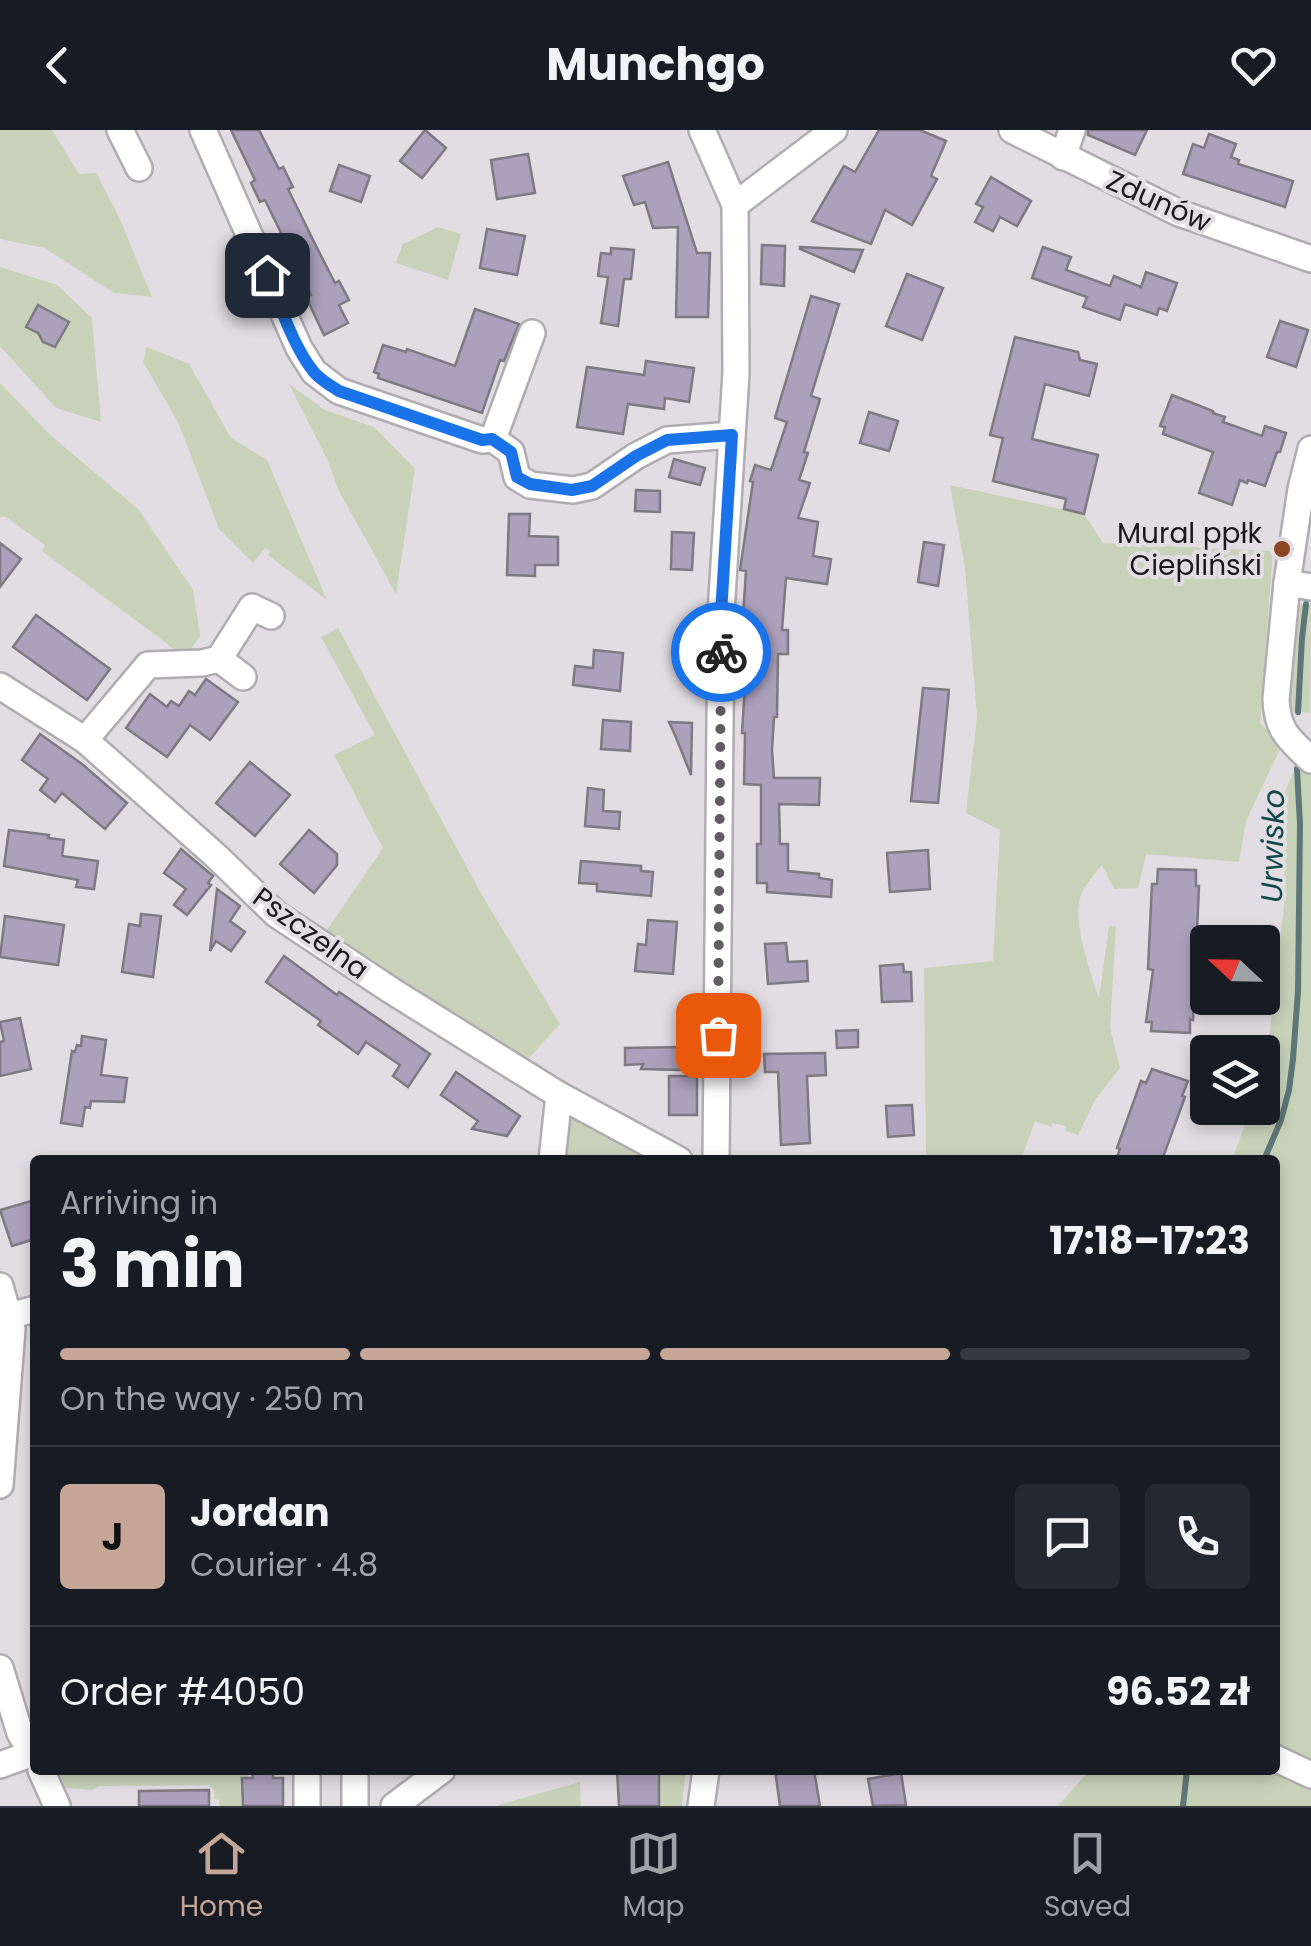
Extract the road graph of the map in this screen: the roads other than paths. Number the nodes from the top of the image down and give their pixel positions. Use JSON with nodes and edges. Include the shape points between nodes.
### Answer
{"nodes":[{"id":1,"x":120,"y":130,"type":"edge"},
{"id":2,"x":202,"y":130,"type":"edge"},
{"id":3,"x":702,"y":130,"type":"edge"},
{"id":4,"x":834,"y":130,"type":"edge"},
{"id":5,"x":1012,"y":130,"type":"edge"},
{"id":6,"x":1072,"y":130,"type":"edge"},
{"id":7,"x":1063,"y":157,"type":"junction"},
{"id":8,"x":139,"y":168,"type":"dead end"},
{"id":9,"x":734,"y":205,"type":"junction"},
{"id":10,"x":1311,"y":259,"type":"edge"},
{"id":11,"x":532,"y":332,"type":"dead end"},
{"id":12,"x":732,"y":435,"type":"junction"},
{"id":13,"x":492,"y":439,"type":"junction"},
{"id":14,"x":1311,"y":449,"type":"edge"},
{"id":15,"x":1299,"y":585,"type":"edge"},
{"id":16,"x":271,"y":616,"type":"dead end"},
{"id":17,"x":219,"y":659,"type":"junction"},
{"id":18,"x":243,"y":677,"type":"dead end"},
{"id":19,"x":0,"y":686,"type":"edge"},
{"id":20,"x":85,"y":740,"type":"junction"},
{"id":21,"x":1311,"y":760,"type":"edge"},
{"id":22,"x":559,"y":1095,"type":"junction"},
{"id":23,"x":553,"y":1155,"type":"edge"},
{"id":24,"x":670,"y":1155,"type":"edge"},
{"id":25,"x":716,"y":1155,"type":"edge"},
{"id":26,"x":0,"y":1286,"type":"edge"},
{"id":27,"x":30,"y":1311,"type":"edge"},
{"id":28,"x":7,"y":1325,"type":"edge"},
{"id":29,"x":0,"y":1485,"type":"edge"},
{"id":30,"x":0,"y":1668,"type":"edge"},
{"id":31,"x":30,"y":1750,"type":"edge"},
{"id":32,"x":1280,"y":1760,"type":"edge"},
{"id":33,"x":30,"y":1761,"type":"edge"},
{"id":34,"x":0,"y":1765,"type":"edge"},
{"id":35,"x":43,"y":1775,"type":"edge"},
{"id":36,"x":307,"y":1775,"type":"edge"},
{"id":37,"x":355,"y":1775,"type":"edge"},
{"id":38,"x":435,"y":1775,"type":"edge"},
{"id":39,"x":705,"y":1775,"type":"edge"},
{"id":40,"x":1311,"y":1775,"type":"edge"},
{"id":41,"x":57,"y":1806,"type":"edge"},
{"id":42,"x":307,"y":1806,"type":"edge"},
{"id":43,"x":355,"y":1806,"type":"edge"},
{"id":44,"x":394,"y":1806,"type":"edge"},
{"id":45,"x":701,"y":1806,"type":"edge"}],
"edges":[{"from":1,"to":8,"type":"street"},
{"from":2,"to":13,"type":"street","via":[[314,372],[339,391]]},
{"from":3,"to":9,"type":"street"},
{"from":4,"to":9,"type":"street"},
{"from":5,"to":7,"type":"street","name":"Zdunów"},
{"from":6,"to":7,"type":"street"},
{"from":7,"to":10,"type":"street","name":"Zdunów","via":[[1179,214]]},
{"from":9,"to":12,"type":"street"},
{"from":11,"to":13,"type":"street"},
{"from":12,"to":13,"type":"street","via":[[667,440],[592,486],[572,490],[517,477],[511,452]]},
{"from":12,"to":25,"type":"street","via":[[721,614]]},
{"from":14,"to":15,"type":"street","via":[[1301,490]]},
{"from":15,"to":21,"type":"street","via":[[1276,716]]},
{"from":16,"to":17,"type":"street","via":[[252,608]]},
{"from":17,"to":18,"type":"street"},
{"from":17,"to":20,"type":"street","via":[[148,665]]},
{"from":19,"to":20,"type":"street","name":"Pszczelna"},
{"from":20,"to":22,"type":"street","name":"Pszczelna","via":[[276,914]]},
{"from":22,"to":23,"type":"street"},
{"from":22,"to":24,"type":"street","name":"Pszczelna"},
{"from":26,"to":28,"type":"street"},
{"from":27,"to":28,"type":"street"},
{"from":28,"to":29,"type":"street"},
{"from":30,"to":31,"type":"street"},
{"from":32,"to":40,"type":"street"},
{"from":33,"to":34,"type":"street"},
{"from":35,"to":41,"type":"street"},
{"from":36,"to":42,"type":"street"},
{"from":37,"to":43,"type":"street"},
{"from":38,"to":44,"type":"street"},
{"from":39,"to":45,"type":"street"}]}
